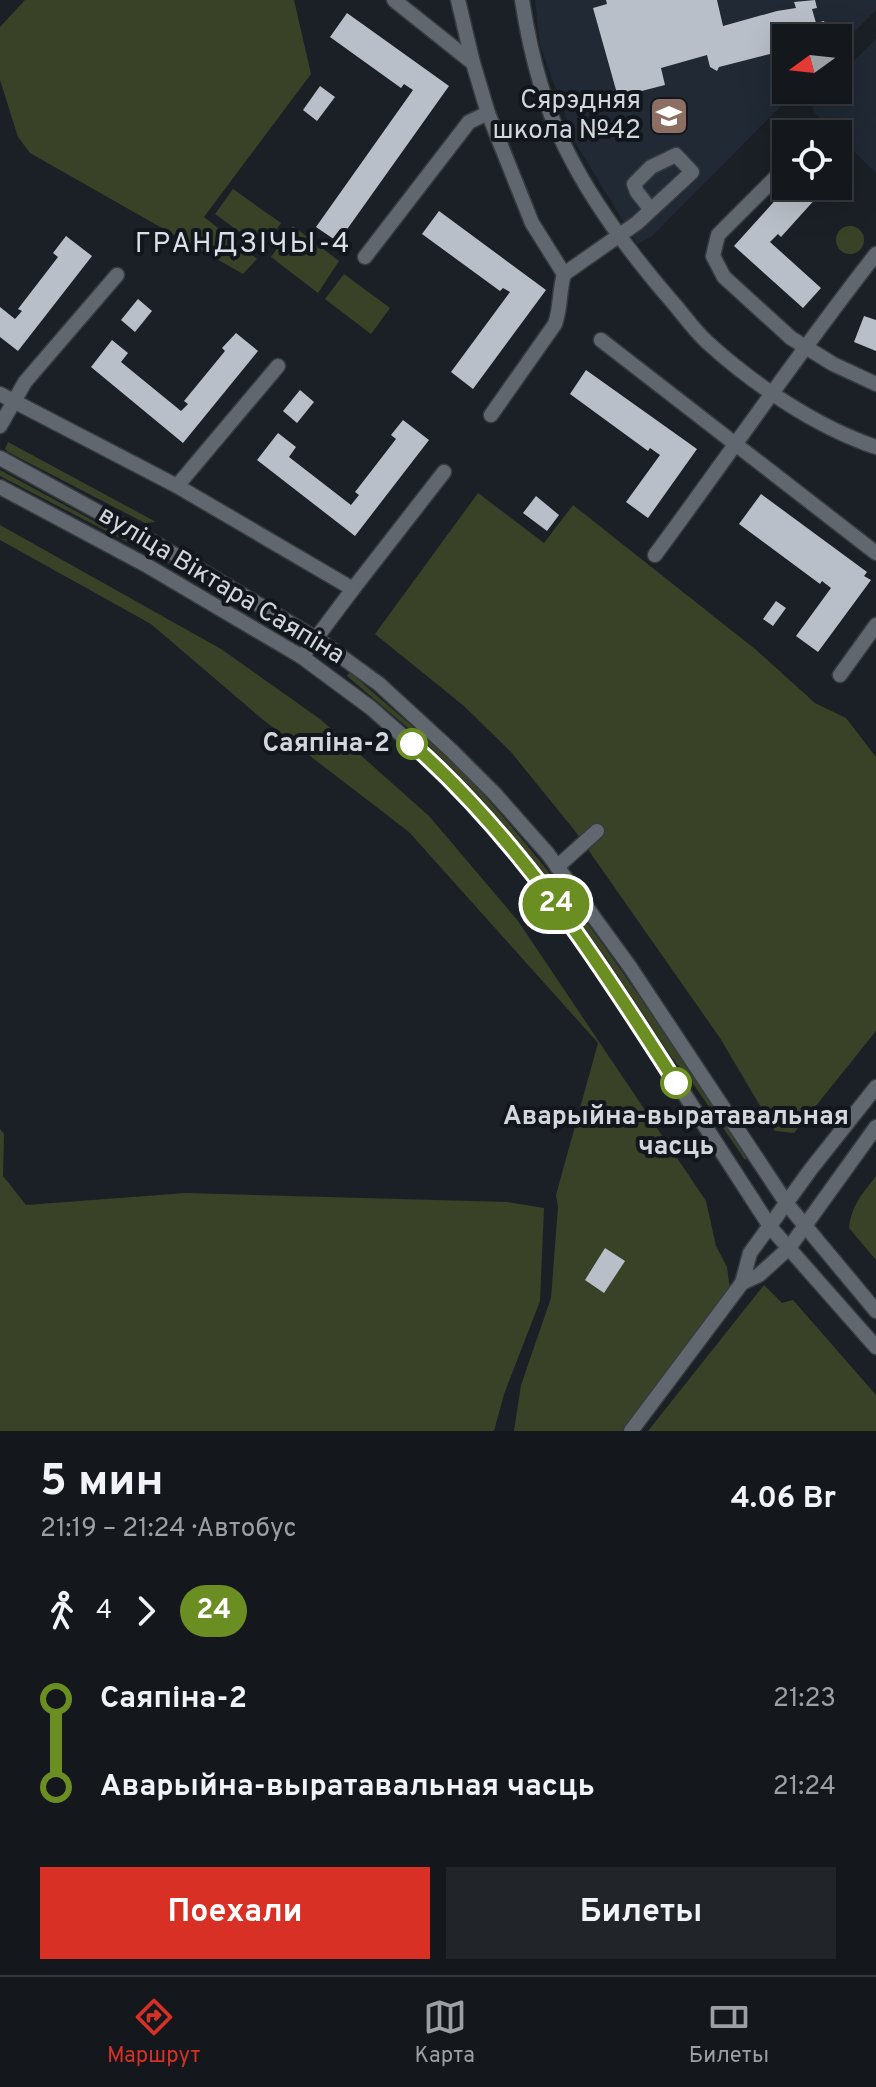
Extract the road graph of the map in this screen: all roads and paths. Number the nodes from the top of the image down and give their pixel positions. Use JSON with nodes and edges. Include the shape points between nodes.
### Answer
{"nodes":[{"id":1,"x":394,"y":0,"type":"edge"},
{"id":2,"x":458,"y":0,"type":"edge"},
{"id":3,"x":522,"y":0,"type":"edge"},
{"id":4,"x":473,"y":63,"type":"junction"},
{"id":5,"x":488,"y":113,"type":"junction"},
{"id":6,"x":772,"y":181,"type":"edge"},
{"id":7,"x":651,"y":210,"type":"junction"},
{"id":8,"x":619,"y":234,"type":"junction"},
{"id":9,"x":876,"y":254,"type":"edge"},
{"id":10,"x":365,"y":257,"type":"dead end"},
{"id":11,"x":564,"y":274,"type":"junction"},
{"id":12,"x":117,"y":275,"type":"dead end"},
{"id":13,"x":601,"y":340,"type":"dead end"},
{"id":14,"x":804,"y":347,"type":"junction"},
{"id":15,"x":278,"y":366,"type":"dead end"},
{"id":16,"x":876,"y":384,"type":"edge"},
{"id":17,"x":0,"y":394,"type":"edge"},
{"id":18,"x":773,"y":394,"type":"junction"},
{"id":19,"x":15,"y":402,"type":"junction"},
{"id":20,"x":491,"y":415,"type":"dead end"},
{"id":21,"x":0,"y":426,"type":"edge"},
{"id":22,"x":736,"y":446,"type":"junction"},
{"id":23,"x":876,"y":447,"type":"edge"},
{"id":24,"x":0,"y":458,"type":"edge"},
{"id":25,"x":444,"y":472,"type":"dead end"},
{"id":26,"x":177,"y":486,"type":"junction"},
{"id":27,"x":0,"y":487,"type":"edge"},
{"id":28,"x":876,"y":553,"type":"edge"},
{"id":29,"x":655,"y":555,"type":"dead end"},
{"id":30,"x":353,"y":589,"type":"junction"},
{"id":31,"x":876,"y":625,"type":"edge"},
{"id":32,"x":317,"y":639,"type":"junction"},
{"id":33,"x":302,"y":657,"type":"junction"},
{"id":34,"x":840,"y":675,"type":"dead end"},
{"id":35,"x":597,"y":831,"type":"dead end"},
{"id":36,"x":557,"y":867,"type":"junction"},
{"id":37,"x":876,"y":1087,"type":"edge"},
{"id":38,"x":876,"y":1127,"type":"edge"},
{"id":39,"x":787,"y":1204,"type":"junction"},
{"id":40,"x":804,"y":1224,"type":"junction"},
{"id":41,"x":771,"y":1228,"type":"junction"},
{"id":42,"x":789,"y":1248,"type":"junction"},
{"id":43,"x":742,"y":1283,"type":"junction"},
{"id":44,"x":876,"y":1311,"type":"edge"},
{"id":45,"x":876,"y":1347,"type":"edge"},
{"id":46,"x":631,"y":1431,"type":"edge"}],
"edges":[{"from":1,"to":4,"type":"street"},
{"from":2,"to":4,"type":"street"},
{"from":3,"to":8,"type":"street","via":[[544,95],[566,150]]},
{"from":4,"to":5,"type":"street"},
{"from":5,"to":10,"type":"street","via":[[469,122]]},
{"from":5,"to":11,"type":"street","via":[[532,223]]},
{"from":6,"to":14,"type":"street","via":[[718,235],[713,256],[724,277]]},
{"from":7,"to":7,"type":"street","via":[[634,184],[651,167],[676,155],[692,172]]},
{"from":7,"to":8,"type":"street"},
{"from":8,"to":11,"type":"street"},
{"from":8,"to":18,"type":"street","via":[[705,341]]},
{"from":9,"to":14,"type":"street"},
{"from":11,"to":20,"type":"street","via":[[555,324]]},
{"from":12,"to":19,"type":"street","via":[[25,382]]},
{"from":13,"to":22,"type":"street"},
{"from":14,"to":16,"type":"street"},
{"from":14,"to":18,"type":"street"},
{"from":15,"to":26,"type":"street"},
{"from":17,"to":19,"type":"street"},
{"from":18,"to":22,"type":"street"},
{"from":18,"to":23,"type":"street"},
{"from":19,"to":21,"type":"street"},
{"from":19,"to":26,"type":"street"},
{"from":22,"to":28,"type":"street"},
{"from":22,"to":29,"type":"street"},
{"from":24,"to":32,"type":"street","name":"вуліца Віктара Саяпіна"},
{"from":25,"to":30,"type":"street"},
{"from":26,"to":30,"type":"street"},
{"from":27,"to":33,"type":"street","name":"вуліца Віктара Саяпіна"},
{"from":30,"to":32,"type":"street"},
{"from":31,"to":34,"type":"street"},
{"from":32,"to":33,"type":"street"},
{"from":32,"to":36,"type":"street","name":"вуліца Віктара Саяпіна","via":[[379,684],[452,751]]},
{"from":33,"to":41,"type":"street","name":"вуліца Віктара Саяпіна","via":[[440,769],[540,882],[606,973]]},
{"from":35,"to":36,"type":"street"},
{"from":36,"to":39,"type":"street","name":"вуліца Віктара Саяпіна"},
{"from":37,"to":39,"type":"street"},
{"from":38,"to":40,"type":"street"},
{"from":39,"to":40,"type":"street","name":"вуліца Віктара Саяпіна"},
{"from":39,"to":41,"type":"street"},
{"from":40,"to":42,"type":"street"},
{"from":40,"to":44,"type":"street","name":"вуліца Віктара Саяпіна"},
{"from":41,"to":42,"type":"street","name":"вуліца Віктара Саяпіна"},
{"from":41,"to":43,"type":"street","via":[[750,1253]]},
{"from":42,"to":43,"type":"street"},
{"from":42,"to":45,"type":"street","name":"вуліца Віктара Саяпіна"},
{"from":43,"to":46,"type":"street"}]}
